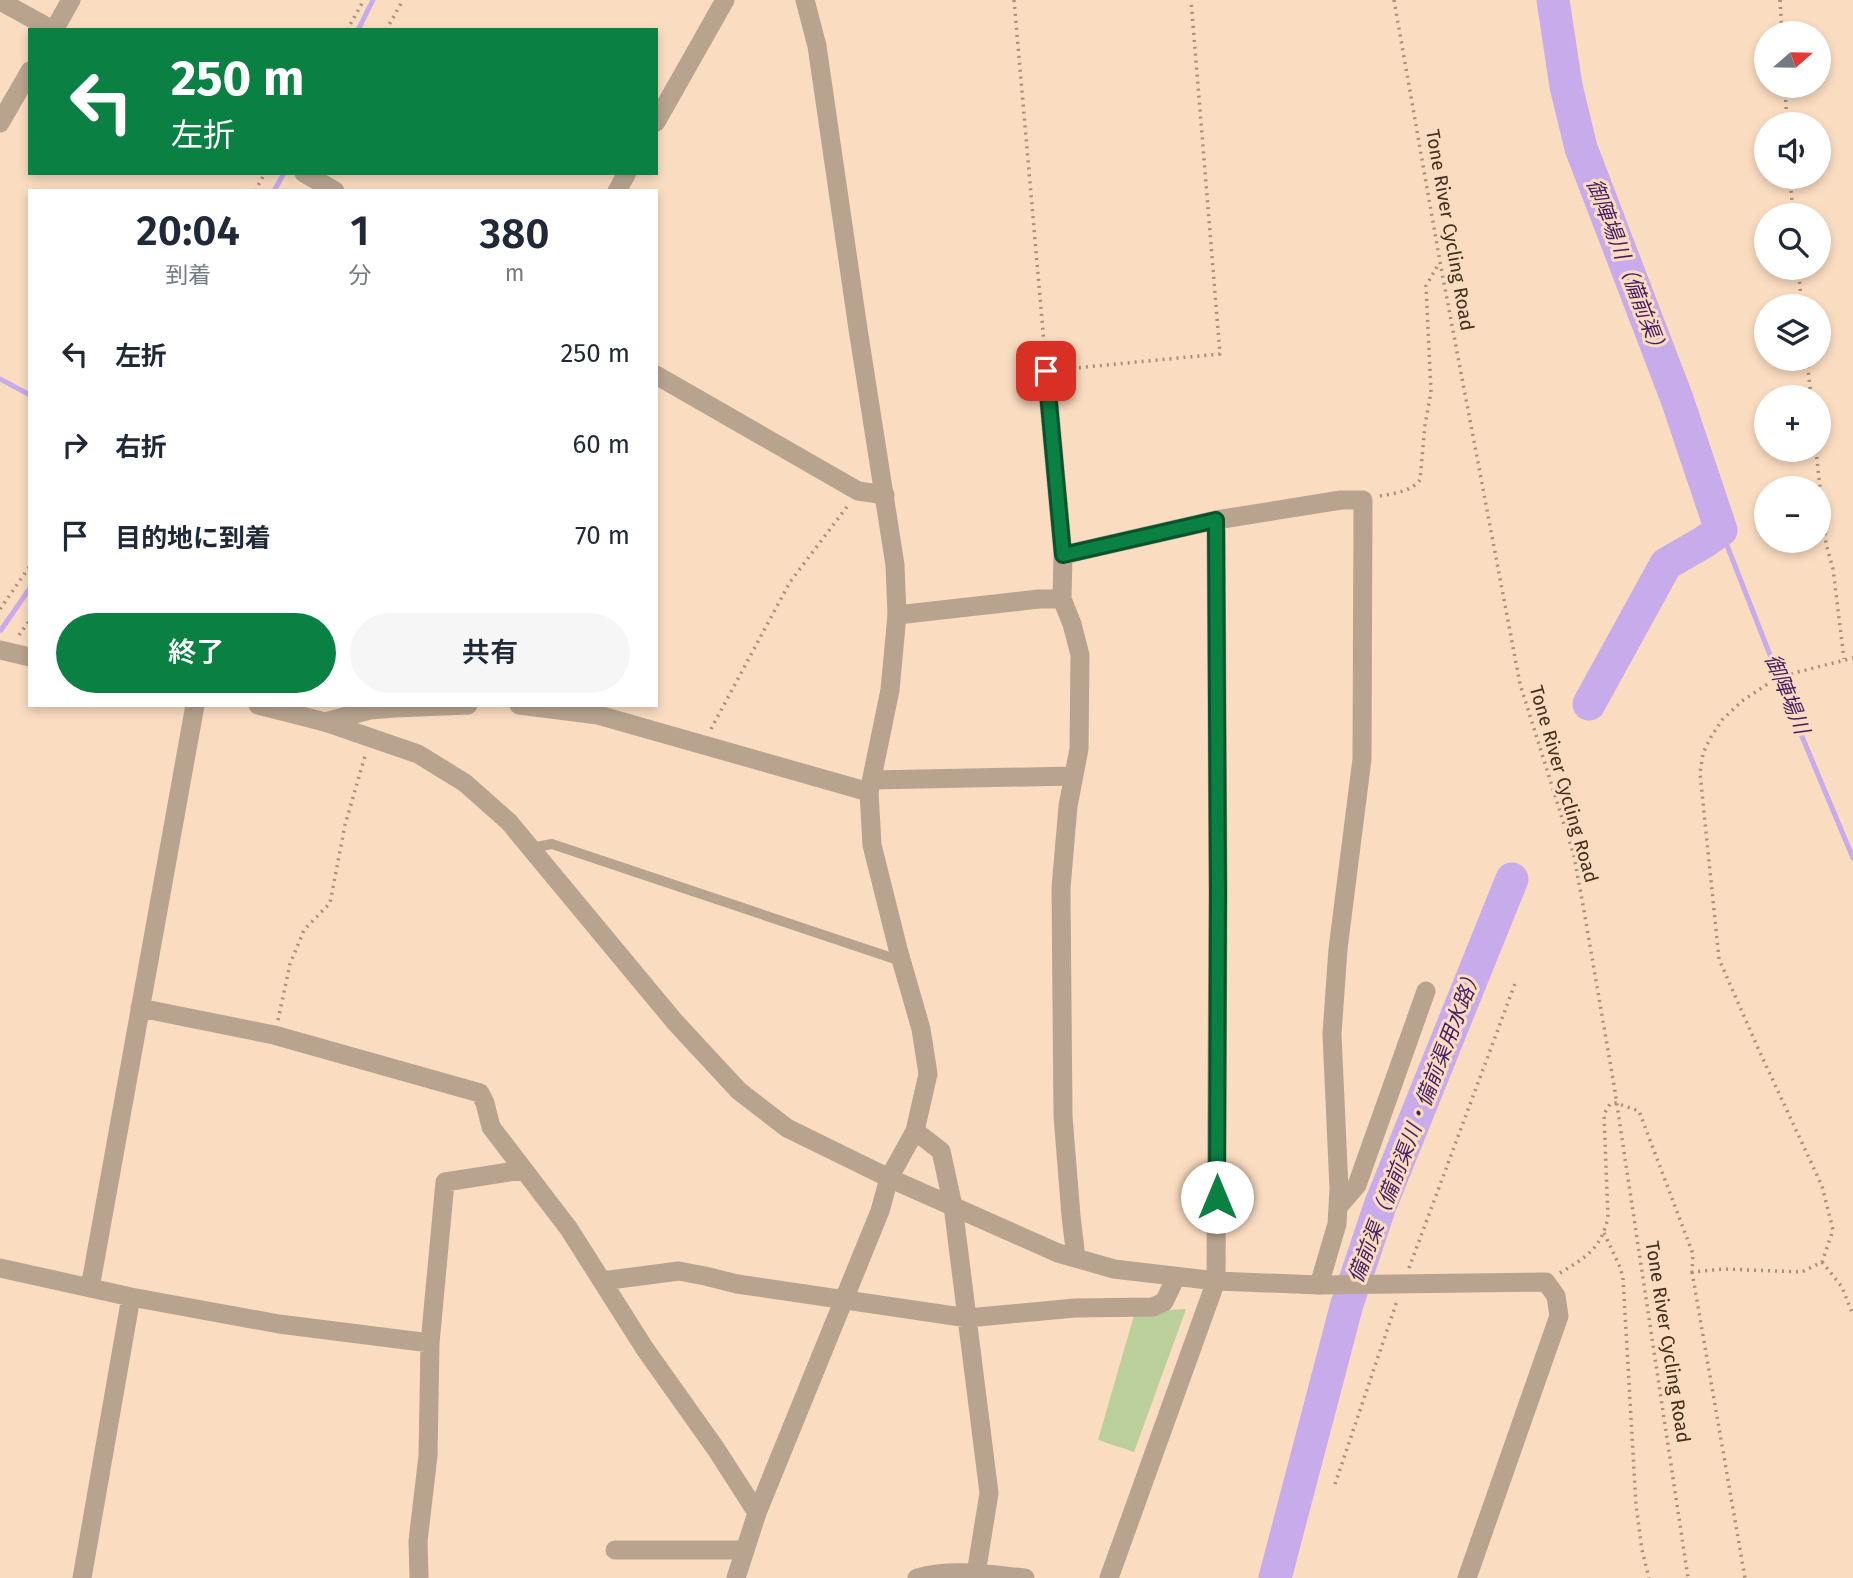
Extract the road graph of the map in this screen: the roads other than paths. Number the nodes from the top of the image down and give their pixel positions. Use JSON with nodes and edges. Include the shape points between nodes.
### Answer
{"nodes":[{"id":1,"x":71,"y":0,"type":"edge"},
{"id":2,"x":725,"y":0,"type":"edge"},
{"id":3,"x":805,"y":0,"type":"edge"},
{"id":4,"x":0,"y":1,"type":"edge"},
{"id":5,"x":49,"y":28,"type":"edge"},
{"id":6,"x":54,"y":28,"type":"edge"},
{"id":7,"x":28,"y":74,"type":"edge"},
{"id":8,"x":658,"y":118,"type":"edge"},
{"id":9,"x":0,"y":123,"type":"edge"},
{"id":10,"x":307,"y":175,"type":"edge"},
{"id":11,"x":332,"y":189,"type":"edge"},
{"id":12,"x":1046,"y":371,"type":"road end"},
{"id":13,"x":658,"y":376,"type":"edge"},
{"id":14,"x":885,"y":495,"type":"junction"},
{"id":15,"x":1216,"y":520,"type":"junction"},
{"id":16,"x":1063,"y":555,"type":"junction"},
{"id":17,"x":1062,"y":599,"type":"junction"},
{"id":18,"x":897,"y":615,"type":"junction"},
{"id":19,"x":0,"y":650,"type":"edge"},
{"id":20,"x":28,"y":657,"type":"edge"},
{"id":21,"x":195,"y":707,"type":"edge"},
{"id":22,"x":266,"y":707,"type":"edge"},
{"id":23,"x":420,"y":707,"type":"edge"},
{"id":24,"x":535,"y":707,"type":"edge"},
{"id":25,"x":371,"y":708,"type":"edge"},
{"id":26,"x":325,"y":722,"type":"junction"},
{"id":27,"x":1073,"y":776,"type":"junction"},
{"id":28,"x":871,"y":786,"type":"junction"},
{"id":29,"x":531,"y":848,"type":"junction"},
{"id":30,"x":901,"y":961,"type":"junction"},
{"id":31,"x":1426,"y":991,"type":"dead end"},
{"id":32,"x":141,"y":1008,"type":"junction"},
{"id":33,"x":915,"y":1131,"type":"junction"},
{"id":34,"x":522,"y":1170,"type":"junction"},
{"id":35,"x":889,"y":1178,"type":"junction"},
{"id":36,"x":953,"y":1206,"type":"junction"},
{"id":37,"x":1338,"y":1207,"type":"junction"},
{"id":38,"x":1076,"y":1258,"type":"junction"},
{"id":39,"x":0,"y":1268,"type":"edge"},
{"id":40,"x":1176,"y":1277,"type":"junction"},
{"id":41,"x":602,"y":1281,"type":"junction"},
{"id":42,"x":1216,"y":1281,"type":"junction"},
{"id":43,"x":1319,"y":1285,"type":"junction"},
{"id":44,"x":90,"y":1288,"type":"junction"},
{"id":45,"x":131,"y":1297,"type":"junction"},
{"id":46,"x":844,"y":1300,"type":"junction"},
{"id":47,"x":968,"y":1318,"type":"junction"},
{"id":48,"x":430,"y":1343,"type":"junction"},
{"id":49,"x":757,"y":1513,"type":"junction"},
{"id":50,"x":615,"y":1550,"type":"dead end"},
{"id":51,"x":745,"y":1550,"type":"junction"},
{"id":52,"x":976,"y":1574,"type":"junction"},
{"id":53,"x":82,"y":1578,"type":"edge"},
{"id":54,"x":419,"y":1578,"type":"edge"},
{"id":55,"x":736,"y":1578,"type":"edge"},
{"id":56,"x":918,"y":1578,"type":"edge"},
{"id":57,"x":1025,"y":1578,"type":"edge"},
{"id":58,"x":1109,"y":1578,"type":"edge"},
{"id":59,"x":1467,"y":1578,"type":"edge"}],
"edges":[{"from":1,"to":6,"type":"street"},
{"from":2,"to":8,"type":"street"},
{"from":3,"to":14,"type":"street","via":[[817,46]]},
{"from":4,"to":5,"type":"street"},
{"from":7,"to":9,"type":"street"},
{"from":10,"to":11,"type":"street"},
{"from":12,"to":16,"type":"street"},
{"from":13,"to":14,"type":"street","via":[[858,491]]},
{"from":14,"to":18,"type":"street"},
{"from":15,"to":16,"type":"street"},
{"from":15,"to":37,"type":"street","via":[[1363,500],[1362,759],[1332,1034]]},
{"from":15,"to":42,"type":"street"},
{"from":16,"to":17,"type":"street"},
{"from":17,"to":18,"type":"street"},
{"from":17,"to":27,"type":"street","via":[[1080,655],[1079,749]]},
{"from":18,"to":28,"type":"street","via":[[890,690]]},
{"from":19,"to":20,"type":"street"},
{"from":21,"to":32,"type":"street"},
{"from":22,"to":26,"type":"street"},
{"from":23,"to":25,"type":"street"},
{"from":24,"to":28,"type":"street","via":[[598,715]]},
{"from":25,"to":26,"type":"street"},
{"from":26,"to":29,"type":"street","via":[[418,754],[465,783]]},
{"from":27,"to":28,"type":"street"},
{"from":27,"to":38,"type":"street","via":[[1060,888],[1060,953],[1063,1116]]},
{"from":28,"to":30,"type":"street","via":[[872,845]]},
{"from":29,"to":30,"type":"lane","via":[[552,844]]},
{"from":29,"to":35,"type":"street","via":[[675,1022],[740,1091],[788,1128]]},
{"from":30,"to":33,"type":"street","via":[[921,1029],[928,1074]]},
{"from":31,"to":37,"type":"street","via":[[1357,1185]]},
{"from":32,"to":34,"type":"street","via":[[274,1035],[480,1093],[491,1127]]},
{"from":32,"to":44,"type":"street"},
{"from":33,"to":35,"type":"street"},
{"from":33,"to":36,"type":"street","via":[[941,1151]]},
{"from":34,"to":41,"type":"street","via":[[569,1229]]},
{"from":34,"to":48,"type":"street","via":[[445,1182]]},
{"from":35,"to":36,"type":"street"},
{"from":35,"to":46,"type":"street"},
{"from":36,"to":38,"type":"street"},
{"from":36,"to":47,"type":"street"},
{"from":37,"to":43,"type":"street"},
{"from":38,"to":40,"type":"street","via":[[1114,1269]]},
{"from":39,"to":44,"type":"street"},
{"from":40,"to":42,"type":"street"},
{"from":40,"to":47,"type":"street","via":[[1164,1302],[1153,1307],[1074,1308]]},
{"from":41,"to":46,"type":"street","via":[[679,1271]]},
{"from":41,"to":49,"type":"street"},
{"from":42,"to":43,"type":"street"},
{"from":42,"to":58,"type":"street"},
{"from":43,"to":59,"type":"street","via":[[1546,1282],[1556,1296],[1559,1316]]},
{"from":44,"to":45,"type":"street"},
{"from":45,"to":48,"type":"street","via":[[279,1324]]},
{"from":45,"to":53,"type":"street"},
{"from":46,"to":47,"type":"street"},
{"from":46,"to":49,"type":"street"},
{"from":47,"to":52,"type":"street","via":[[989,1493]]},
{"from":48,"to":54,"type":"street"},
{"from":49,"to":51,"type":"street"},
{"from":50,"to":51,"type":"street"},
{"from":51,"to":55,"type":"street"},
{"from":52,"to":56,"type":"street"},
{"from":52,"to":57,"type":"street"}]}
